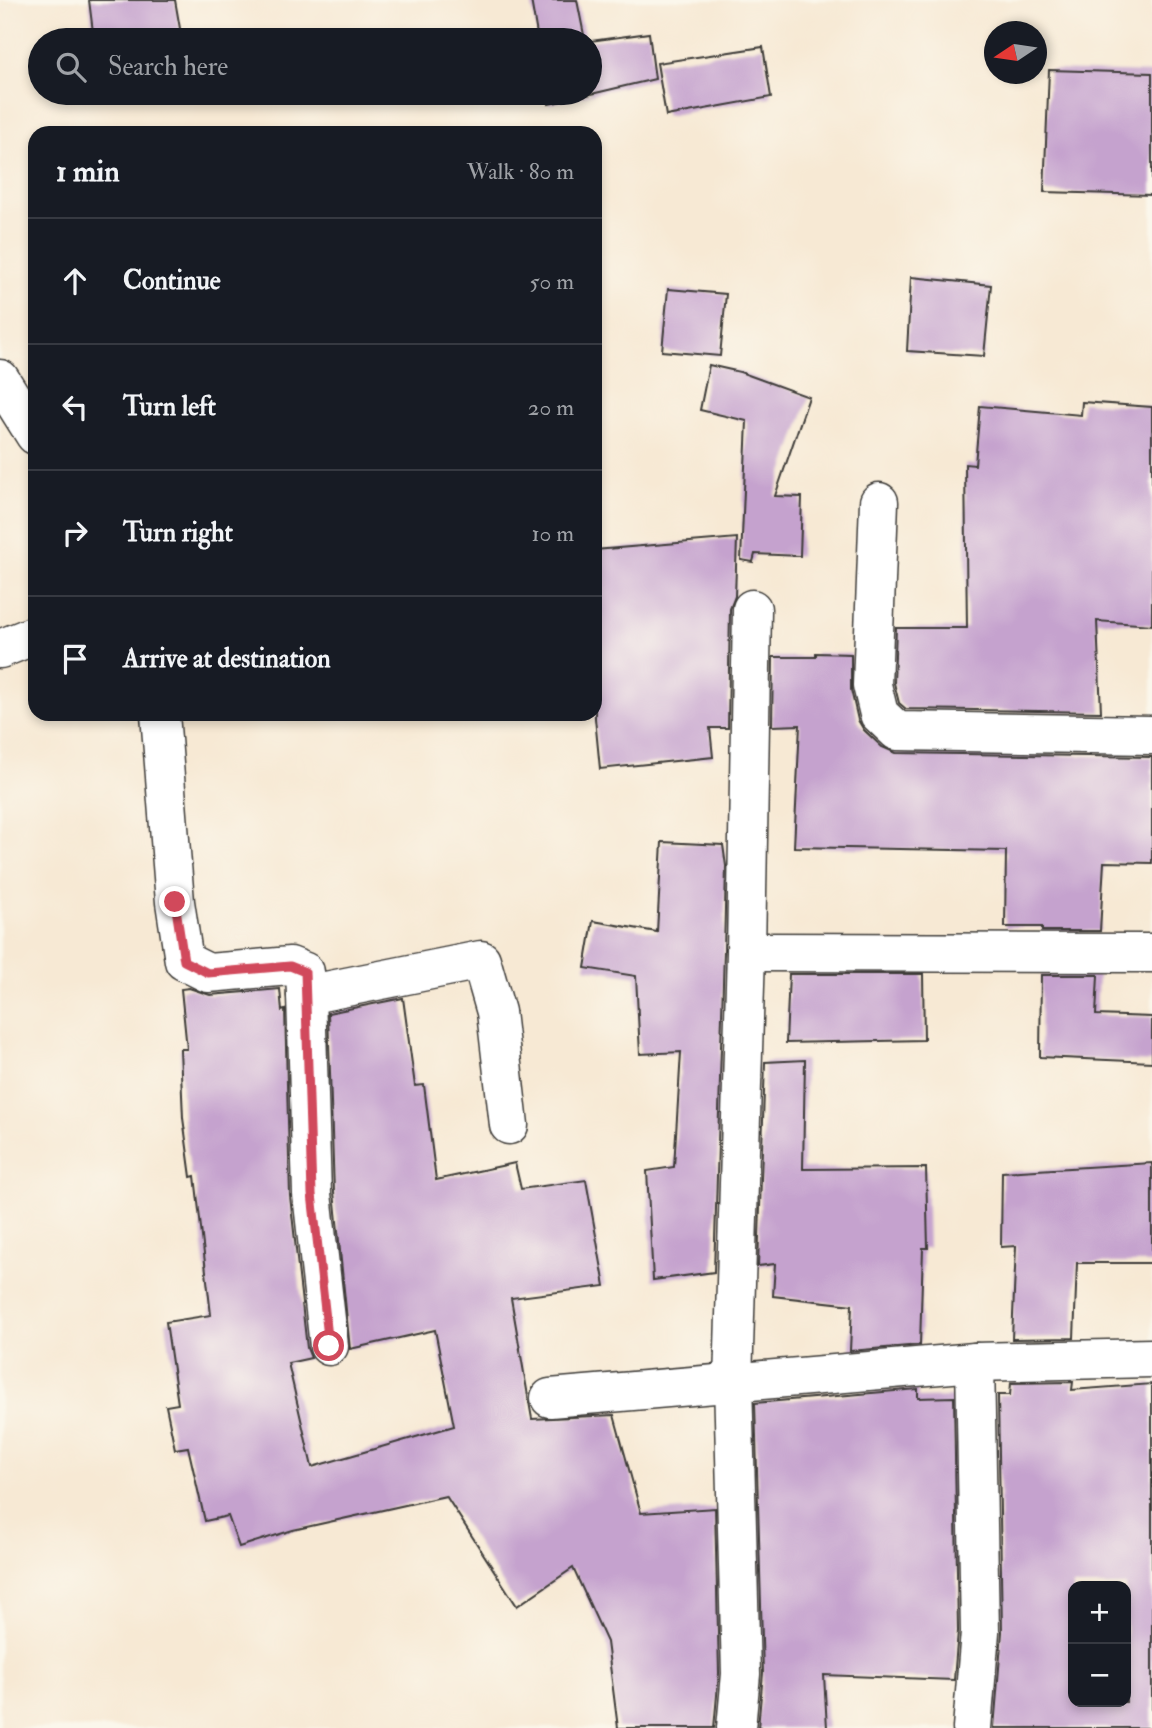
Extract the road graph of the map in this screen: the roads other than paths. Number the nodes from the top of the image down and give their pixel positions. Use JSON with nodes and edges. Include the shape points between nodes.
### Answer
{"nodes":[{"id":1,"x":0,"y":379,"type":"edge"},
{"id":2,"x":28,"y":424,"type":"edge"},
{"id":3,"x":879,"y":502,"type":"dead end"},
{"id":4,"x":752,"y":609,"type":"dead end"},
{"id":5,"x":28,"y":638,"type":"edge"},
{"id":6,"x":0,"y":649,"type":"edge"},
{"id":7,"x":161,"y":721,"type":"edge"},
{"id":8,"x":1152,"y":735,"type":"edge"},
{"id":9,"x":746,"y":952,"type":"junction"},
{"id":10,"x":1152,"y":953,"type":"edge"},
{"id":11,"x":306,"y":995,"type":"junction"},
{"id":12,"x":509,"y":1125,"type":"dead end"},
{"id":13,"x":329,"y":1346,"type":"dead end"},
{"id":14,"x":1152,"y":1358,"type":"edge"},
{"id":15,"x":975,"y":1362,"type":"junction"},
{"id":16,"x":733,"y":1382,"type":"junction"},
{"id":17,"x":550,"y":1398,"type":"dead end"},
{"id":18,"x":736,"y":1728,"type":"edge"},
{"id":19,"x":972,"y":1728,"type":"edge"}],
"edges":[{"from":1,"to":2,"type":"street"},
{"from":3,"to":8,"type":"street","via":[[872,685],[879,715],[897,731]]},
{"from":4,"to":9,"type":"street"},
{"from":5,"to":6,"type":"street"},
{"from":7,"to":11,"type":"street","via":[[184,961],[208,973],[290,966],[305,972]]},
{"from":9,"to":10,"type":"street"},
{"from":9,"to":16,"type":"street"},
{"from":11,"to":12,"type":"street","via":[[481,960],[496,1012]]},
{"from":11,"to":13,"type":"street","via":[[312,1194]]},
{"from":14,"to":15,"type":"street"},
{"from":15,"to":16,"type":"street"},
{"from":15,"to":19,"type":"street","via":[[979,1632]]},
{"from":16,"to":17,"type":"street"},
{"from":16,"to":18,"type":"street","via":[[741,1674]]}]}
